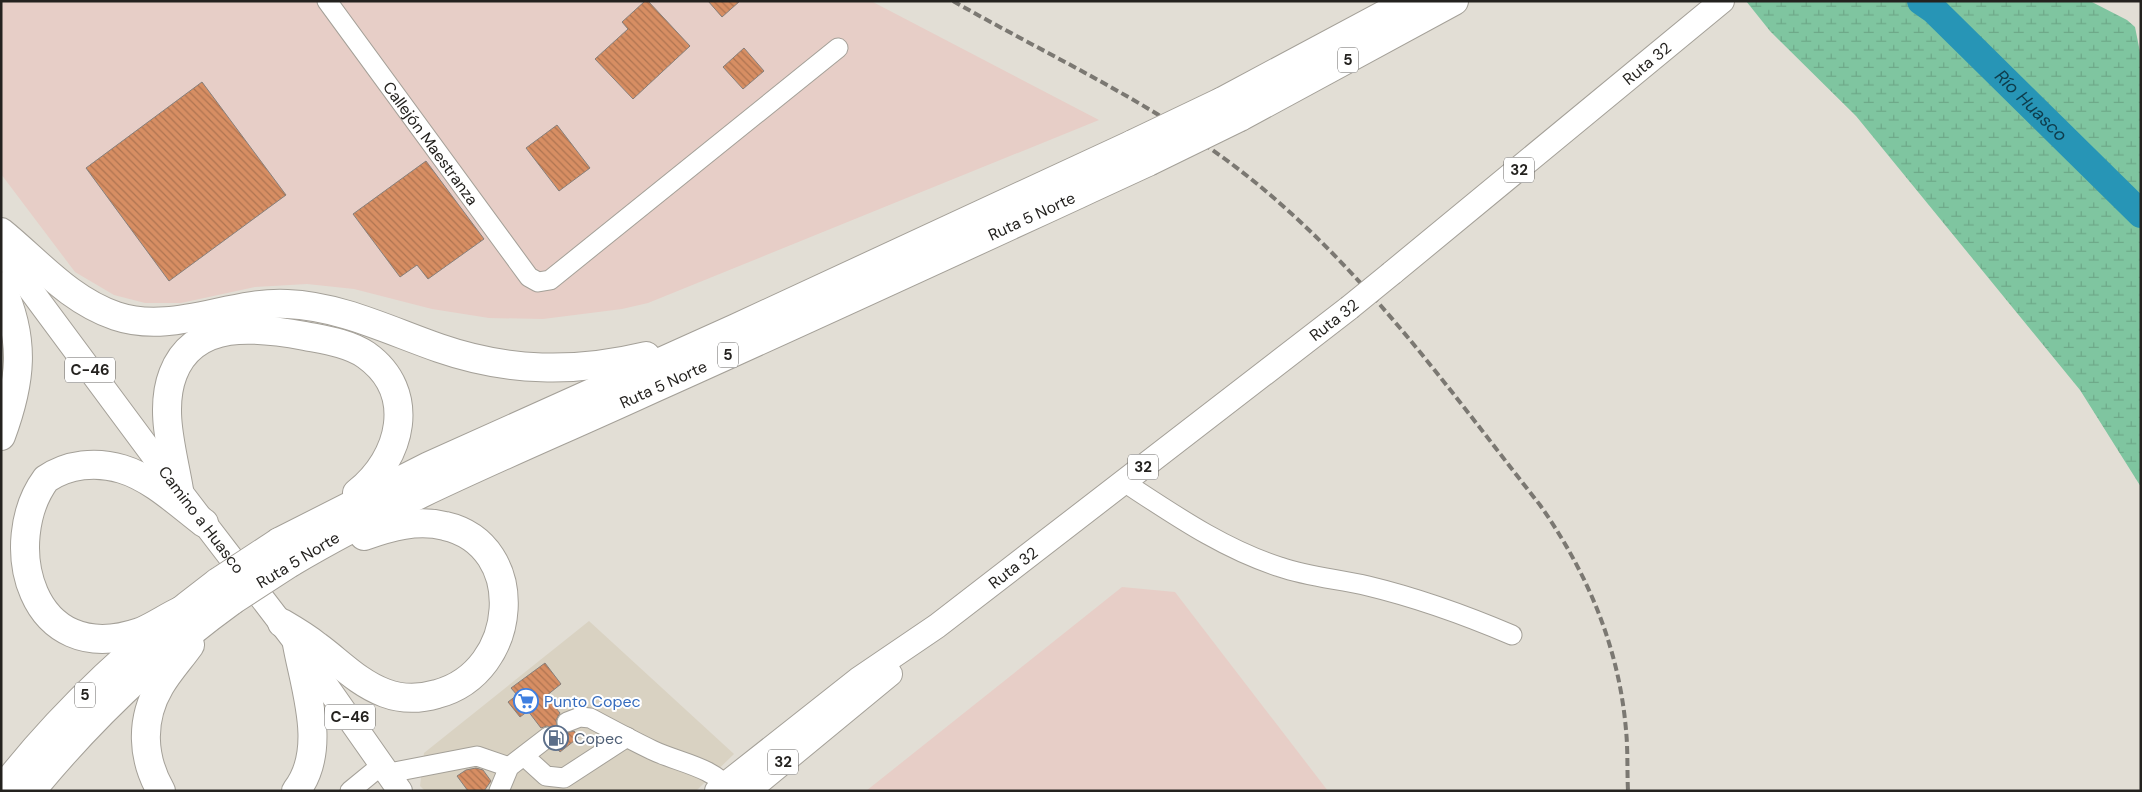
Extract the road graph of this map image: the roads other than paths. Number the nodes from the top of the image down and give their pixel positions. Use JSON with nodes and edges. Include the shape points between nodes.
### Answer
{"nodes":[{"id":1,"x":327,"y":1,"type":"edge"},
{"id":2,"x":1410,"y":1,"type":"edge"},
{"id":3,"x":1454,"y":1,"type":"edge"},
{"id":4,"x":1722,"y":1,"type":"edge"},
{"id":5,"x":838,"y":48,"type":"dead end"},
{"id":6,"x":1231,"y":109,"type":"junction"},
{"id":7,"x":1140,"y":153,"type":"junction"},
{"id":8,"x":1,"y":232,"type":"edge"},
{"id":9,"x":1,"y":250,"type":"edge"},
{"id":10,"x":1,"y":286,"type":"edge"},
{"id":11,"x":736,"y":328,"type":"junction"},
{"id":12,"x":1,"y":436,"type":"edge"},
{"id":13,"x":1124,"y":482,"type":"junction"},
{"id":14,"x":179,"y":490,"type":"junction"},
{"id":15,"x":323,"y":518,"type":"junction"},
{"id":16,"x":204,"y":522,"type":"junction"},
{"id":17,"x":293,"y":552,"type":"junction"},
{"id":18,"x":225,"y":591,"type":"junction"},
{"id":19,"x":180,"y":610,"type":"junction"},
{"id":20,"x":210,"y":616,"type":"junction"},
{"id":21,"x":937,"y":626,"type":"junction"},
{"id":22,"x":290,"y":634,"type":"junction"},
{"id":23,"x":1512,"y":635,"type":"dead end"},
{"id":24,"x":567,"y":722,"type":"dead end"},
{"id":25,"x":548,"y":737,"type":"dead end"},
{"id":26,"x":626,"y":737,"type":"junction"},
{"id":27,"x":524,"y":756,"type":"junction"},
{"id":28,"x":509,"y":767,"type":"junction"},
{"id":29,"x":391,"y":776,"type":"edge"},
{"id":30,"x":724,"y":788,"type":"edge"},
{"id":31,"x":1,"y":791,"type":"edge"},
{"id":32,"x":31,"y":791,"type":"edge"},
{"id":33,"x":161,"y":791,"type":"edge"},
{"id":34,"x":296,"y":791,"type":"edge"},
{"id":35,"x":350,"y":791,"type":"edge"},
{"id":36,"x":499,"y":791,"type":"edge"},
{"id":37,"x":748,"y":791,"type":"edge"}],
"edges":[{"from":1,"to":5,"type":"street","name":"Callejón Maestranza","via":[[528,277],[538,282],[550,280]]},
{"from":2,"to":6,"type":"highway","name":"Ruta 5 Norte","number":"5"},
{"from":3,"to":6,"type":"highway","name":"Ruta 5 Norte","number":"5"},
{"from":4,"to":13,"type":"main road","name":"Ruta 32","number":"32","bridge":true,"via":[[1350,308]]},
{"from":6,"to":7,"type":"highway","name":"Ruta 5 Norte","number":"5","bridge":true},
{"from":7,"to":11,"type":"highway","name":"Ruta 5 Norte","number":"5"},
{"from":7,"to":17,"type":"highway","name":"Ruta 5 Norte","number":"5","via":[[838,306]]},
{"from":8,"to":11,"type":"highway","via":[[73,294],[102,310],[133,320],[166,321],[258,306],[303,305],[346,315],[488,362],[554,369],[622,362]]},
{"from":9,"to":14,"type":"main road","name":"Camino a Huasco","number":"C-46"},
{"from":10,"to":12,"type":"highway","via":[[13,321],[18,368],[15,396]]},
{"from":11,"to":15,"type":"highway","name":"Ruta 5 Norte","number":"5","via":[[429,466]]},
{"from":13,"to":21,"type":"main road","name":"Ruta 32","number":"32"},
{"from":13,"to":23,"type":"street","via":[[1196,527],[1255,558],[1305,574],[1398,594]]},
{"from":14,"to":15,"type":"highway","via":[[167,406],[173,374],[185,352],[212,334],[242,329],[277,331],[357,350],[384,374],[396,398],[399,421],[394,446],[384,465],[360,490]]},
{"from":14,"to":16,"type":"main road","name":"Camino a Huasco","number":"C-46"},
{"from":15,"to":17,"type":"highway","name":"Ruta 5 Norte","number":"5"},
{"from":16,"to":19,"type":"highway","via":[[136,475],[100,464],[74,466],[51,476],[31,491],[12,523],[7,549],[10,576],[30,611],[51,628],[76,637],[116,638],[141,631]]},
{"from":16,"to":22,"type":"main road","name":"Camino a Huasco","number":"C-46"},
{"from":17,"to":18,"type":"highway","name":"Ruta 5 Norte","number":"5","bridge":true},
{"from":17,"to":22,"type":"highway","via":[[403,525],[432,524],[459,531],[479,544],[493,563],[504,597],[503,624],[496,646],[481,668],[449,690],[426,697],[386,693],[362,681],[317,646]]},
{"from":18,"to":19,"type":"highway","name":"Ruta 5 Norte","number":"5"},
{"from":18,"to":20,"type":"highway","name":"Ruta 5 Norte","number":"5"},
{"from":19,"to":31,"type":"highway","name":"Ruta 5 Norte","number":"5","via":[[91,689]]},
{"from":20,"to":32,"type":"highway","name":"Ruta 5 Norte","number":"5","via":[[130,684],[76,738]]},
{"from":20,"to":33,"type":"highway","via":[[161,685],[150,708],[147,751],[151,770]]},
{"from":21,"to":30,"type":"main road","name":"Ruta 32","number":"32","via":[[865,674]]},
{"from":21,"to":37,"type":"main road","name":"Ruta 32","number":"32","via":[[866,695]]},
{"from":22,"to":29,"type":"main road","name":"Camino a Huasco","number":"C-46"},
{"from":22,"to":34,"type":"highway","via":[[312,736],[310,763]]},
{"from":24,"to":26,"type":"street","via":[[580,717],[590,718]]},
{"from":25,"to":27,"type":"street"},
{"from":26,"to":27,"type":"street","via":[[564,778],[546,776]]},
{"from":26,"to":30,"type":"street","via":[[694,765]]},
{"from":27,"to":28,"type":"street"},
{"from":28,"to":29,"type":"street","via":[[477,756]]},
{"from":28,"to":36,"type":"street"},
{"from":29,"to":35,"type":"street"}]}
